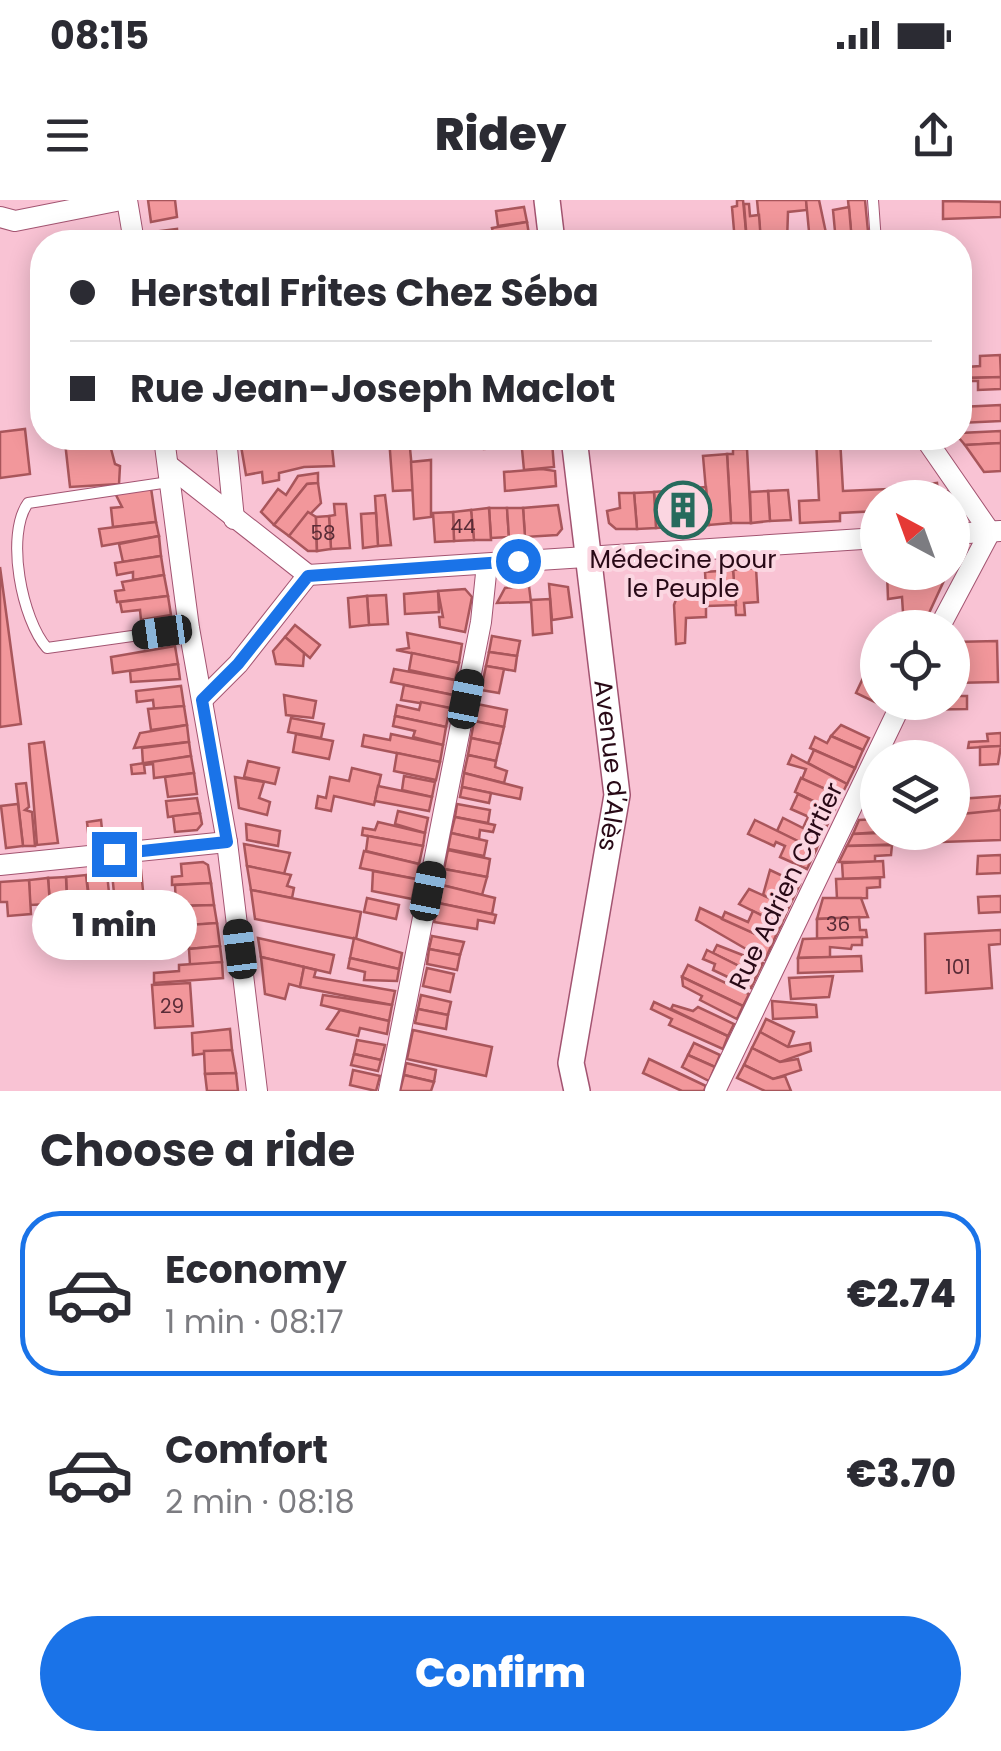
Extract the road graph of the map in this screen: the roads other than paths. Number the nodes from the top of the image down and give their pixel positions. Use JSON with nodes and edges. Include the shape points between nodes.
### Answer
{"nodes":[{"id":1,"x":124,"y":200,"type":"edge"},
{"id":2,"x":547,"y":200,"type":"edge"},
{"id":3,"x":873,"y":200,"type":"edge"},
{"id":4,"x":0,"y":217,"type":"edge"},
{"id":5,"x":131,"y":230,"type":"edge"},
{"id":6,"x":551,"y":230,"type":"edge"},
{"id":7,"x":875,"y":230,"type":"edge"},
{"id":8,"x":166,"y":450,"type":"edge"},
{"id":9,"x":227,"y":450,"type":"edge"},
{"id":10,"x":575,"y":450,"type":"edge"},
{"id":11,"x":934,"y":450,"type":"edge"},
{"id":12,"x":169,"y":473,"type":"junction"},
{"id":13,"x":234,"y":519,"type":"junction"},
{"id":14,"x":995,"y":532,"type":"edge"},
{"id":15,"x":970,"y":533,"type":"edge"},
{"id":16,"x":860,"y":539,"type":"edge"},
{"id":17,"x":586,"y":556,"type":"junction"},
{"id":18,"x":487,"y":564,"type":"junction"},
{"id":19,"x":308,"y":576,"type":"junction"},
{"id":20,"x":949,"y":610,"type":"edge"},
{"id":21,"x":189,"y":628,"type":"junction"},
{"id":22,"x":202,"y":700,"type":"junction"},
{"id":23,"x":893,"y":720,"type":"edge"},
{"id":24,"x":227,"y":842,"type":"junction"},
{"id":25,"x":0,"y":865,"type":"edge"},
{"id":26,"x":256,"y":1091,"type":"edge"},
{"id":27,"x":389,"y":1091,"type":"edge"},
{"id":28,"x":576,"y":1091,"type":"edge"},
{"id":29,"x":716,"y":1091,"type":"edge"}],
"edges":[{"from":1,"to":4,"type":"street","via":[[16,221]]},
{"from":1,"to":5,"type":"street"},
{"from":2,"to":6,"type":"street"},
{"from":3,"to":7,"type":"lane"},
{"from":8,"to":12,"type":"street"},
{"from":9,"to":13,"type":"street"},
{"from":10,"to":17,"type":"street","name":"Avenue d'Alès"},
{"from":11,"to":14,"type":"street"},
{"from":12,"to":13,"type":"street"},
{"from":12,"to":21,"type":"street"},
{"from":12,"to":21,"type":"lane","via":[[28,503],[20,515],[22,593],[32,631],[47,648]]},
{"from":13,"to":19,"type":"street"},
{"from":14,"to":15,"type":"street"},
{"from":14,"to":20,"type":"street"},
{"from":16,"to":17,"type":"street"},
{"from":17,"to":18,"type":"street"},
{"from":17,"to":28,"type":"street","name":"Avenue d'Alès","via":[[616,795],[570,1063]]},
{"from":18,"to":19,"type":"street"},
{"from":18,"to":27,"type":"street"},
{"from":19,"to":22,"type":"street"},
{"from":21,"to":22,"type":"street"},
{"from":22,"to":24,"type":"street"},
{"from":23,"to":29,"type":"street","name":"Rue Adrien Cartier"},
{"from":24,"to":25,"type":"street"},
{"from":24,"to":26,"type":"street"}]}
